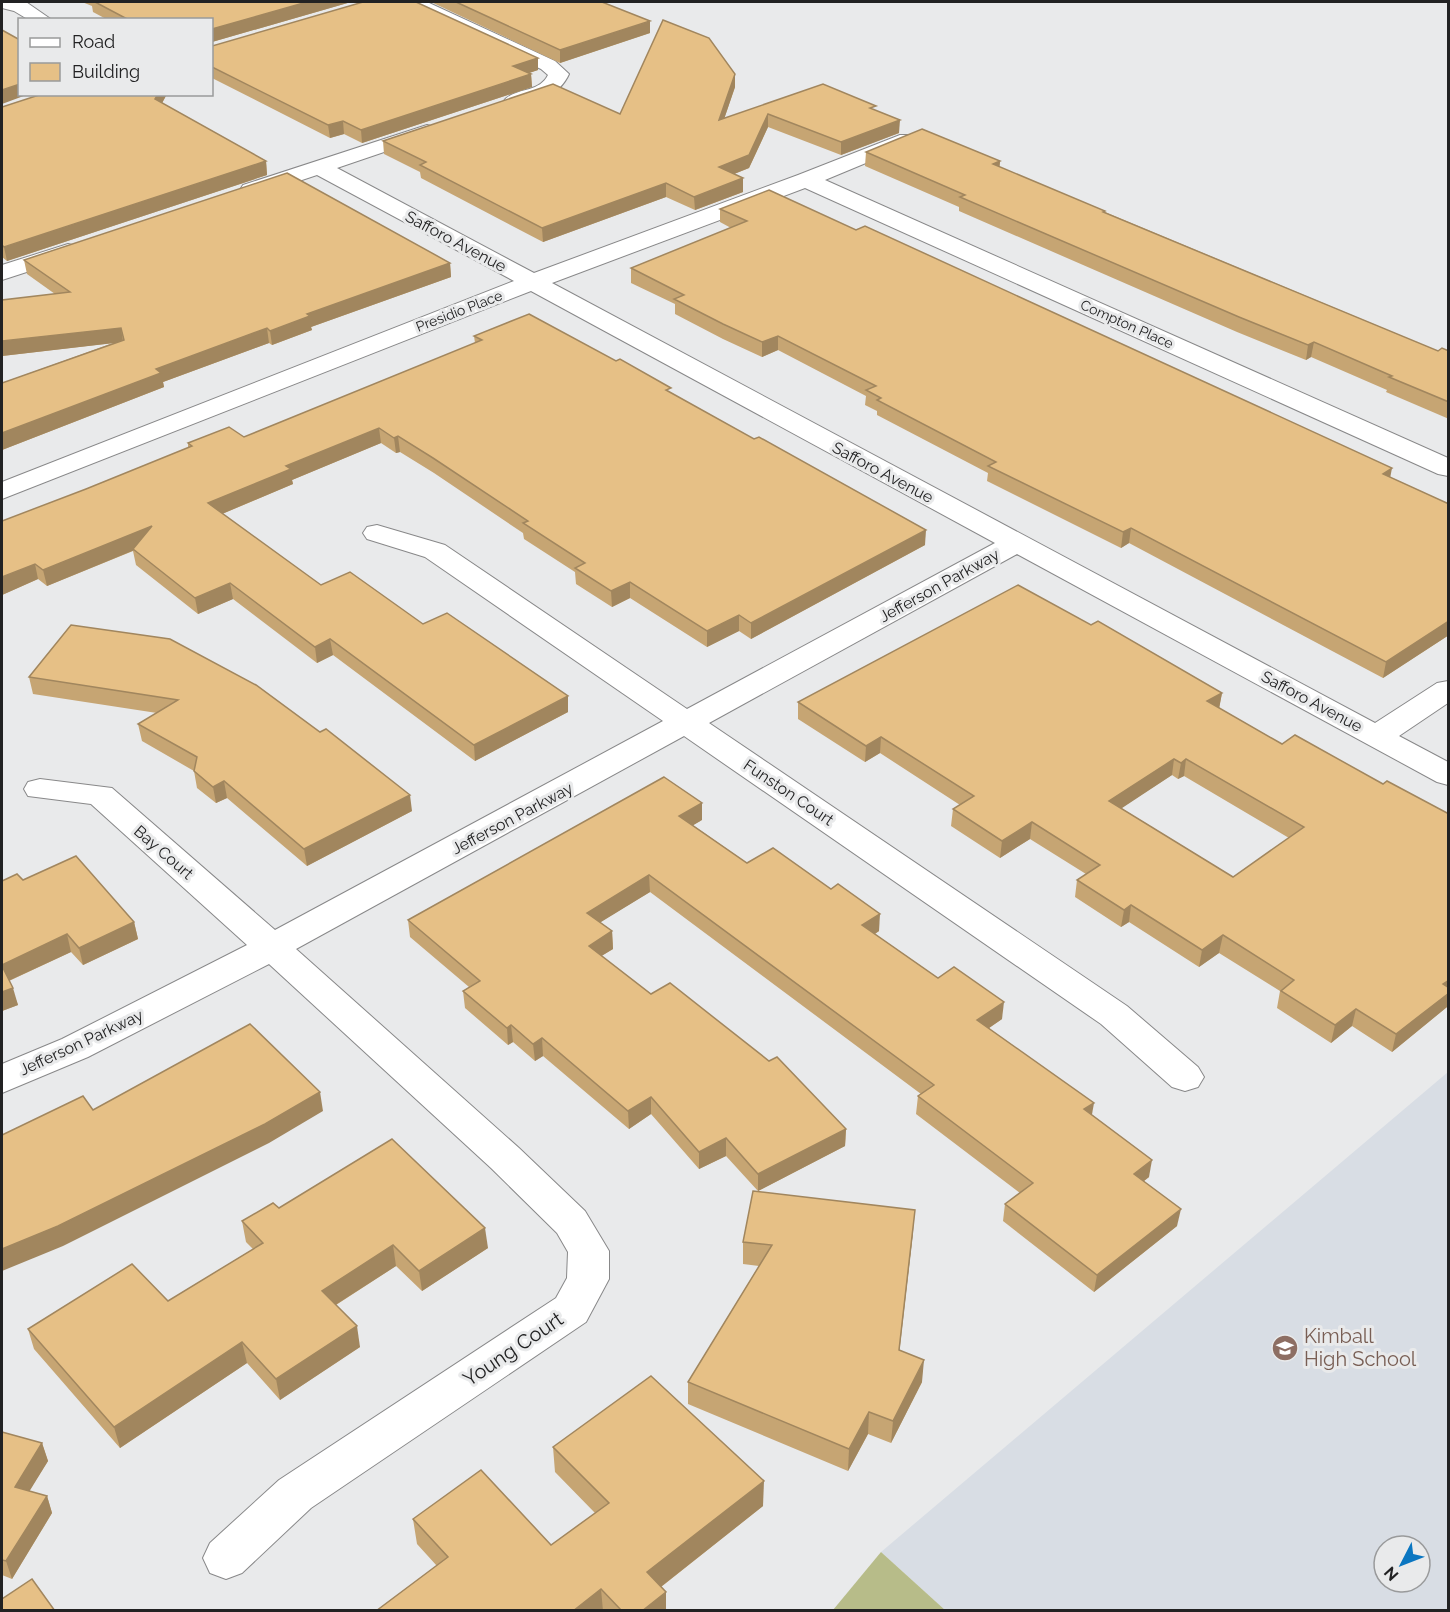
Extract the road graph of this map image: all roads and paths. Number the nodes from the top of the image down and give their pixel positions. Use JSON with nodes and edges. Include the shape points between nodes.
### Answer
{"nodes":[{"id":1,"x":413,"y":2,"type":"edge"},
{"id":2,"x":2,"y":3,"type":"edge"},
{"id":3,"x":40,"y":18,"type":"edge"},
{"id":4,"x":489,"y":110,"type":"edge"},
{"id":5,"x":444,"y":125,"type":"edge"},
{"id":6,"x":917,"y":135,"type":"edge"},
{"id":7,"x":319,"y":167,"type":"junction"},
{"id":8,"x":806,"y":180,"type":"junction"},
{"id":9,"x":229,"y":197,"type":"edge"},
{"id":10,"x":92,"y":243,"type":"edge"},
{"id":11,"x":2,"y":273,"type":"edge"},
{"id":12,"x":532,"y":282,"type":"junction"},
{"id":13,"x":1449,"y":468,"type":"edge"},
{"id":14,"x":2,"y":490,"type":"edge"},
{"id":15,"x":377,"y":533,"type":"dead end"},
{"id":16,"x":1016,"y":543,"type":"junction"},
{"id":17,"x":1449,"y":690,"type":"edge"},
{"id":18,"x":688,"y":722,"type":"junction"},
{"id":19,"x":1377,"y":736,"type":"junction"},
{"id":20,"x":1449,"y":775,"type":"edge"},
{"id":21,"x":40,"y":789,"type":"dead end"},
{"id":22,"x":272,"y":948,"type":"junction"},
{"id":23,"x":1185,"y":1077,"type":"dead end"},
{"id":24,"x":2,"y":1079,"type":"edge"},
{"id":25,"x":226,"y":1558,"type":"dead end"}],
"edges":[{"from":1,"to":4,"type":"street","via":[[548,65],[558,74],[556,82],[545,91]]},
{"from":2,"to":3,"type":"street","via":[[19,6]]},
{"from":5,"to":7,"type":"street"},
{"from":6,"to":8,"type":"street","name":"Presidio Place"},
{"from":7,"to":9,"type":"street"},
{"from":7,"to":12,"type":"street","name":"Safforo Avenue"},
{"from":8,"to":12,"type":"street","name":"Presidio Place"},
{"from":8,"to":13,"type":"street","name":"Compton Place"},
{"from":10,"to":11,"type":"street"},
{"from":12,"to":14,"type":"street","name":"Presidio Place"},
{"from":12,"to":16,"type":"street","name":"Safforo Avenue"},
{"from":15,"to":18,"type":"street","name":"Funston Court","via":[[435,551]]},
{"from":16,"to":18,"type":"street","name":"Jefferson Parkway"},
{"from":16,"to":19,"type":"street","name":"Safforo Avenue"},
{"from":17,"to":19,"type":"street"},
{"from":18,"to":22,"type":"street","name":"Jefferson Parkway"},
{"from":18,"to":23,"type":"street","name":"Funston Court","via":[[1114,1015]]},
{"from":19,"to":20,"type":"street","name":"Safforo Avenue"},
{"from":21,"to":22,"type":"street","name":"Bay Court","via":[[100,795]]},
{"from":22,"to":24,"type":"street","name":"Jefferson Parkway","via":[[75,1048]]},
{"from":22,"to":25,"type":"street","name":"Young Court","via":[[571,1222],[589,1251],[588,1279],[571,1310],[295,1494]]}]}
